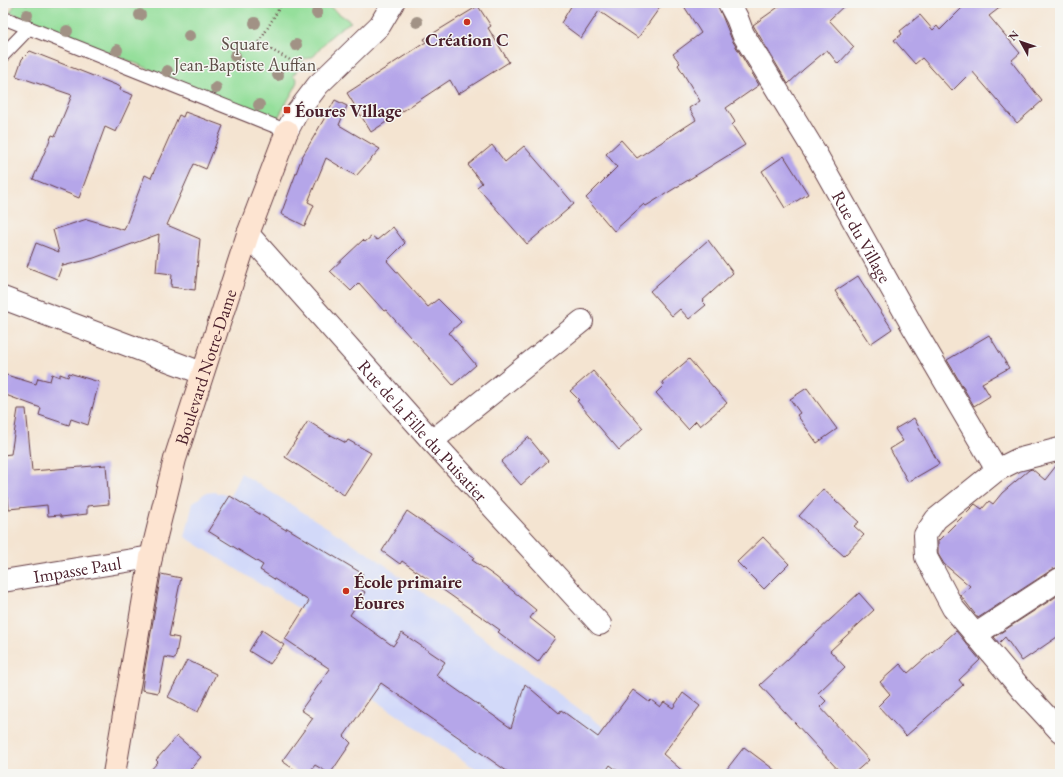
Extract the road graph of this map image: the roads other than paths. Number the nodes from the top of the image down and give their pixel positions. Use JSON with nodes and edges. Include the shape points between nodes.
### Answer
{"nodes":[{"id":1,"x":393,"y":3,"type":"edge"},
{"id":2,"x":729,"y":3,"type":"edge"},
{"id":3,"x":9,"y":20,"type":"dead end"},
{"id":4,"x":29,"y":28,"type":"junction"},
{"id":5,"x":3,"y":55,"type":"edge"},
{"id":6,"x":287,"y":131,"type":"junction"},
{"id":7,"x":248,"y":234,"type":"junction"},
{"id":8,"x":3,"y":298,"type":"edge"},
{"id":9,"x":582,"y":321,"type":"dead end"},
{"id":10,"x":202,"y":373,"type":"junction"},
{"id":11,"x":432,"y":441,"type":"junction"},
{"id":12,"x":1060,"y":449,"type":"edge"},
{"id":13,"x":997,"y":470,"type":"junction"},
{"id":14,"x":151,"y":557,"type":"junction"},
{"id":15,"x":1060,"y":579,"type":"edge"},
{"id":16,"x":3,"y":580,"type":"edge"},
{"id":17,"x":600,"y":624,"type":"dead end"},
{"id":18,"x":976,"y":635,"type":"junction"},
{"id":19,"x":1060,"y":731,"type":"edge"},
{"id":20,"x":114,"y":774,"type":"edge"}],
"edges":[{"from":1,"to":6,"type":"street","name":"Boulevard Notre-Dame","via":[[380,25],[318,86],[296,114]]},
{"from":2,"to":13,"type":"street","name":"Rue du Village","via":[[743,34],[815,152]]},
{"from":3,"to":4,"type":"lane"},
{"from":4,"to":5,"type":"lane"},
{"from":4,"to":6,"type":"lane"},
{"from":6,"to":7,"type":"street","name":"Boulevard Notre-Dame"},
{"from":7,"to":10,"type":"street","name":"Boulevard Notre-Dame"},
{"from":7,"to":11,"type":"street","name":"Rue de la Fille du Puisatier"},
{"from":8,"to":10,"type":"street"},
{"from":9,"to":11,"type":"street"},
{"from":10,"to":14,"type":"street","name":"Boulevard Notre-Dame","via":[[175,458]]},
{"from":11,"to":17,"type":"street","name":"Rue de la Fille du Puisatier"},
{"from":12,"to":13,"type":"street","via":[[1017,460]]},
{"from":13,"to":18,"type":"street","via":[[936,519],[925,535],[926,557],[952,608]]},
{"from":14,"to":16,"type":"street","name":"Impasse Paul"},
{"from":14,"to":20,"type":"street","name":"Boulevard Notre-Dame"},
{"from":15,"to":18,"type":"street"},
{"from":18,"to":19,"type":"street"}]}
